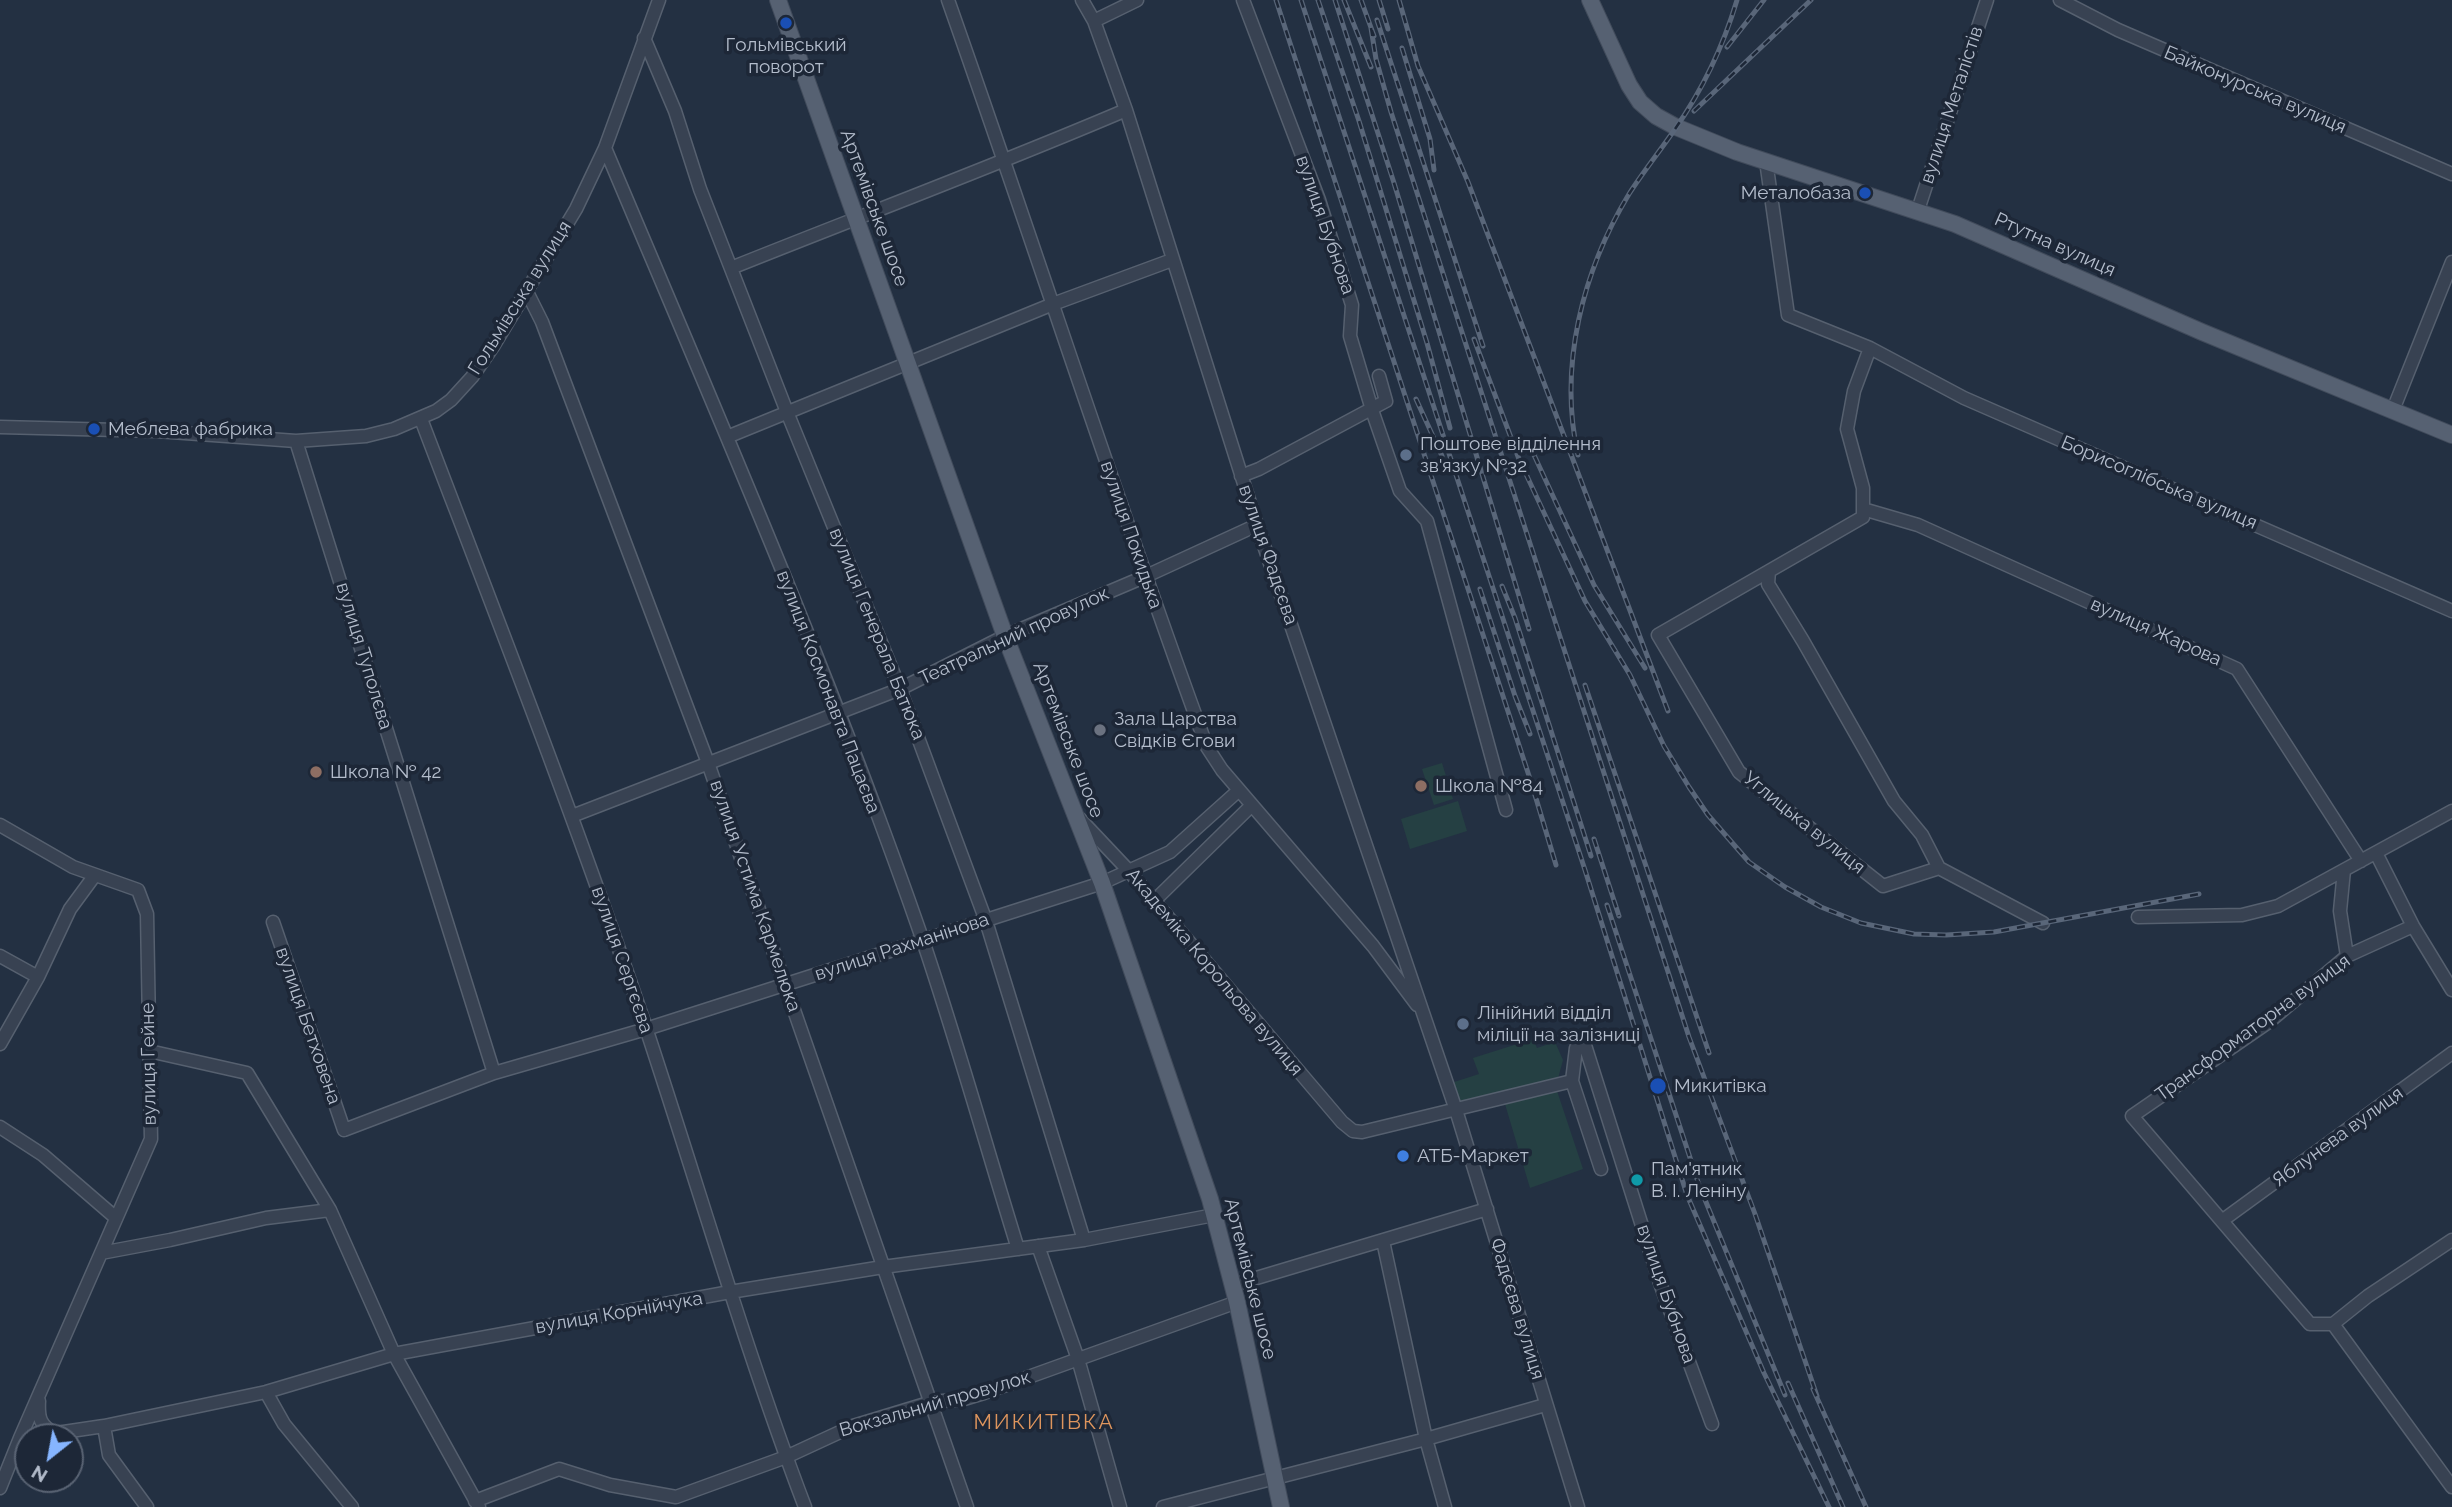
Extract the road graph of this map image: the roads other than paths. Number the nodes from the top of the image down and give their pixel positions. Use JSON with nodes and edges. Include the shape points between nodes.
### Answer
{"nodes":[{"id":1,"x":659,"y":0,"type":"edge"},
{"id":2,"x":778,"y":0,"type":"edge"},
{"id":3,"x":948,"y":0,"type":"edge"},
{"id":4,"x":1082,"y":0,"type":"edge"},
{"id":5,"x":1137,"y":0,"type":"edge"},
{"id":6,"x":1243,"y":0,"type":"edge"},
{"id":7,"x":1590,"y":0,"type":"edge"},
{"id":8,"x":1987,"y":0,"type":"edge"},
{"id":9,"x":2060,"y":0,"type":"edge"},
{"id":10,"x":1094,"y":21,"type":"junction"},
{"id":11,"x":644,"y":38,"type":"junction"},
{"id":12,"x":1126,"y":110,"type":"junction"},
{"id":13,"x":605,"y":148,"type":"junction"},
{"id":14,"x":1005,"y":162,"type":"junction"},
{"id":15,"x":1766,"y":162,"type":"junction"},
{"id":16,"x":2452,"y":174,"type":"edge"},
{"id":17,"x":1917,"y":210,"type":"junction"},
{"id":18,"x":855,"y":218,"type":"junction"},
{"id":19,"x":1172,"y":260,"type":"junction"},
{"id":20,"x":2452,"y":262,"type":"edge"},
{"id":21,"x":731,"y":268,"type":"junction"},
{"id":22,"x":527,"y":292,"type":"junction"},
{"id":23,"x":1053,"y":304,"type":"junction"},
{"id":24,"x":1870,"y":348,"type":"junction"},
{"id":25,"x":906,"y":362,"type":"junction"},
{"id":26,"x":1379,"y":376,"type":"dead end"},
{"id":27,"x":1371,"y":407,"type":"junction"},
{"id":28,"x":2393,"y":411,"type":"junction"},
{"id":29,"x":787,"y":412,"type":"junction"},
{"id":30,"x":421,"y":419,"type":"junction"},
{"id":31,"x":0,"y":427,"type":"edge"},
{"id":32,"x":2452,"y":435,"type":"edge"},
{"id":33,"x":727,"y":437,"type":"junction"},
{"id":34,"x":296,"y":441,"type":"junction"},
{"id":35,"x":1241,"y":476,"type":"junction"},
{"id":36,"x":1863,"y":513,"type":"junction"},
{"id":37,"x":1257,"y":526,"type":"junction"},
{"id":38,"x":1769,"y":571,"type":"junction"},
{"id":39,"x":1144,"y":577,"type":"junction"},
{"id":40,"x":2452,"y":611,"type":"edge"},
{"id":41,"x":1005,"y":636,"type":"junction"},
{"id":42,"x":900,"y":689,"type":"junction"},
{"id":43,"x":838,"y":713,"type":"junction"},
{"id":44,"x":708,"y":763,"type":"junction"},
{"id":45,"x":1238,"y":791,"type":"junction"},
{"id":46,"x":1251,"y":806,"type":"junction"},
{"id":47,"x":1506,"y":810,"type":"dead end"},
{"id":48,"x":2452,"y":811,"type":"edge"},
{"id":49,"x":1074,"y":813,"type":"junction"},
{"id":50,"x":572,"y":816,"type":"junction"},
{"id":51,"x":0,"y":825,"type":"edge"},
{"id":52,"x":2376,"y":853,"type":"junction"},
{"id":53,"x":2361,"y":861,"type":"junction"},
{"id":54,"x":1939,"y":868,"type":"junction"},
{"id":55,"x":2344,"y":870,"type":"junction"},
{"id":56,"x":1129,"y":871,"type":"junction"},
{"id":57,"x":95,"y":875,"type":"junction"},
{"id":58,"x":1102,"y":883,"type":"junction"},
{"id":59,"x":1154,"y":901,"type":"junction"},
{"id":60,"x":2138,"y":917,"type":"dead end"},
{"id":61,"x":986,"y":920,"type":"junction"},
{"id":62,"x":273,"y":922,"type":"dead end"},
{"id":63,"x":2043,"y":923,"type":"dead end"},
{"id":64,"x":2413,"y":926,"type":"junction"},
{"id":65,"x":922,"y":939,"type":"junction"},
{"id":66,"x":0,"y":956,"type":"edge"},
{"id":67,"x":2347,"y":956,"type":"junction"},
{"id":68,"x":38,"y":977,"type":"junction"},
{"id":69,"x":786,"y":985,"type":"junction"},
{"id":70,"x":2452,"y":990,"type":"edge"},
{"id":71,"x":1421,"y":1011,"type":"junction"},
{"id":72,"x":646,"y":1029,"type":"junction"},
{"id":73,"x":0,"y":1044,"type":"edge"},
{"id":74,"x":149,"y":1051,"type":"junction"},
{"id":75,"x":2452,"y":1054,"type":"edge"},
{"id":76,"x":494,"y":1073,"type":"junction"},
{"id":77,"x":1572,"y":1081,"type":"junction"},
{"id":78,"x":1456,"y":1110,"type":"junction"},
{"id":79,"x":0,"y":1127,"type":"edge"},
{"id":80,"x":344,"y":1130,"type":"joint"},
{"id":81,"x":1601,"y":1169,"type":"dead end"},
{"id":82,"x":1487,"y":1209,"type":"junction"},
{"id":83,"x":330,"y":1210,"type":"junction"},
{"id":84,"x":1214,"y":1215,"type":"junction"},
{"id":85,"x":116,"y":1218,"type":"junction"},
{"id":86,"x":2223,"y":1220,"type":"junction"},
{"id":87,"x":1084,"y":1240,"type":"junction"},
{"id":88,"x":2452,"y":1240,"type":"edge"},
{"id":89,"x":1383,"y":1241,"type":"junction"},
{"id":90,"x":1038,"y":1246,"type":"junction"},
{"id":91,"x":1018,"y":1249,"type":"junction"},
{"id":92,"x":101,"y":1253,"type":"junction"},
{"id":93,"x":883,"y":1267,"type":"junction"},
{"id":94,"x":1233,"y":1285,"type":"junction"},
{"id":95,"x":730,"y":1293,"type":"junction"},
{"id":96,"x":1237,"y":1302,"type":"junction"},
{"id":97,"x":2333,"y":1324,"type":"junction"},
{"id":98,"x":394,"y":1354,"type":"junction"},
{"id":99,"x":1078,"y":1359,"type":"junction"},
{"id":100,"x":266,"y":1392,"type":"junction"},
{"id":101,"x":39,"y":1394,"type":"junction"},
{"id":102,"x":932,"y":1402,"type":"junction"},
{"id":103,"x":1545,"y":1405,"type":"junction"},
{"id":104,"x":30,"y":1423,"type":"edge"},
{"id":105,"x":41,"y":1423,"type":"edge"},
{"id":106,"x":1712,"y":1424,"type":"dead end"},
{"id":107,"x":104,"y":1426,"type":"junction"},
{"id":108,"x":84,"y":1429,"type":"edge"},
{"id":109,"x":1426,"y":1439,"type":"junction"},
{"id":110,"x":786,"y":1457,"type":"junction"},
{"id":111,"x":14,"y":1461,"type":"edge"},
{"id":112,"x":1273,"y":1477,"type":"junction"},
{"id":113,"x":2452,"y":1487,"type":"edge"},
{"id":114,"x":0,"y":1488,"type":"edge"},
{"id":115,"x":477,"y":1504,"type":"edge"},
{"id":116,"x":147,"y":1507,"type":"edge"},
{"id":117,"x":352,"y":1507,"type":"edge"},
{"id":118,"x":805,"y":1507,"type":"edge"},
{"id":119,"x":967,"y":1507,"type":"edge"},
{"id":120,"x":1120,"y":1507,"type":"edge"},
{"id":121,"x":1163,"y":1507,"type":"edge"},
{"id":122,"x":1281,"y":1507,"type":"edge"},
{"id":123,"x":1445,"y":1507,"type":"edge"},
{"id":124,"x":1578,"y":1507,"type":"edge"}],
"edges":[{"from":1,"to":11,"type":"street","name":"Гольмівська вулиця"},
{"from":2,"to":18,"type":"main road","name":"Артемівське шосе"},
{"from":3,"to":14,"type":"street","name":"вулиця Покидька"},
{"from":4,"to":10,"type":"street","name":"вулиця Фадєєва"},
{"from":5,"to":10,"type":"street"},
{"from":6,"to":27,"type":"street","name":"вулиця Бубнова","via":[[1319,200],[1353,306],[1350,336]]},
{"from":7,"to":15,"type":"main road","name":"Ртутна вулиця","via":[[1640,102],[1676,127]]},
{"from":8,"to":17,"type":"street","name":"вулиця Металістів"},
{"from":9,"to":16,"type":"street","name":"Байконурська вулиця","via":[[2118,30]]},
{"from":10,"to":12,"type":"street","name":"вулиця Фадєєва"},
{"from":11,"to":13,"type":"street","name":"Гольмівська вулиця"},
{"from":11,"to":21,"type":"street","name":"вулиця Генерала Батюка"},
{"from":12,"to":14,"type":"street"},
{"from":12,"to":19,"type":"street","name":"вулиця Фадєєва"},
{"from":13,"to":22,"type":"street","name":"Гольмівська вулиця","via":[[576,209]]},
{"from":13,"to":33,"type":"street","name":"вулиця Космонавта Пацаєва"},
{"from":14,"to":18,"type":"street"},
{"from":14,"to":23,"type":"street","name":"вулиця Покидька"},
{"from":15,"to":17,"type":"main road","name":"Ртутна вулиця"},
{"from":15,"to":24,"type":"street","name":"Борисоглібська вулиця","via":[[1788,316]]},
{"from":17,"to":28,"type":"main road","name":"Ртутна вулиця"},
{"from":18,"to":21,"type":"street"},
{"from":18,"to":25,"type":"main road","name":"Артемівське шосе"},
{"from":19,"to":23,"type":"street"},
{"from":19,"to":35,"type":"street","name":"вулиця Фадєєва"},
{"from":20,"to":28,"type":"street"},
{"from":21,"to":29,"type":"street","name":"вулиця Генерала Батюка"},
{"from":22,"to":30,"type":"street","name":"Гольмівська вулиця","via":[[472,377],[451,400]]},
{"from":22,"to":44,"type":"street","name":"вулиця Устима Кармелюка"},
{"from":23,"to":25,"type":"street"},
{"from":23,"to":39,"type":"street","name":"вулиця Покидька"},
{"from":24,"to":36,"type":"street","via":[[1854,391],[1847,429],[1863,488]]},
{"from":24,"to":40,"type":"street","name":"Борисоглібська вулиця","via":[[1964,398]]},
{"from":25,"to":29,"type":"street"},
{"from":25,"to":41,"type":"main road","name":"Артемівське шосе"},
{"from":26,"to":27,"type":"street","via":[[1386,401]]},
{"from":27,"to":35,"type":"street"},
{"from":27,"to":47,"type":"street","name":"вулиця Бубнова","via":[[1400,491],[1427,522]]},
{"from":28,"to":32,"type":"main road","name":"Ртутна вулиця"},
{"from":29,"to":33,"type":"street"},
{"from":29,"to":42,"type":"street","name":"вулиця Генерала Батюка"},
{"from":30,"to":34,"type":"street","name":"Гольмівська вулиця","via":[[366,436]]},
{"from":30,"to":50,"type":"street","name":"вулиця Сергєєва"},
{"from":31,"to":34,"type":"street","name":"Гольмівська вулиця"},
{"from":33,"to":43,"type":"street","name":"вулиця Космонавта Пацаєва"},
{"from":34,"to":76,"type":"street","name":"вулиця Туполєва"},
{"from":35,"to":37,"type":"street","name":"вулиця Фадєєва"},
{"from":36,"to":38,"type":"street","name":"Углицька вулиця"},
{"from":36,"to":53,"type":"street","name":"вулиця Жарова","via":[[1918,525],[2237,669]]},
{"from":37,"to":39,"type":"street","name":"Театральний провулок"},
{"from":37,"to":71,"type":"street","name":"вулиця Фадєєва"},
{"from":38,"to":54,"type":"street","via":[[1768,584],[1894,801],[1922,835]]},
{"from":38,"to":54,"type":"street","name":"Углицька вулиця","via":[[1658,635],[1739,772],[1883,886]]},
{"from":39,"to":41,"type":"street","name":"Театральний провулок"},
{"from":39,"to":45,"type":"street","name":"вулиця Покидька","via":[[1207,747]]},
{"from":41,"to":42,"type":"street","name":"Театральний провулок"},
{"from":41,"to":49,"type":"main road","name":"Артемівське шосе"},
{"from":42,"to":43,"type":"street","name":"Театральний провулок"},
{"from":42,"to":61,"type":"street","name":"вулиця Генерала Батюка"},
{"from":43,"to":44,"type":"street","name":"Театральний провулок"},
{"from":43,"to":65,"type":"street","name":"вулиця Космонавта Пацаєва"},
{"from":44,"to":50,"type":"street","name":"Театральний провулок"},
{"from":44,"to":69,"type":"street","name":"вулиця Устима Кармелюка"},
{"from":45,"to":46,"type":"street","name":"вулиця Покидька"},
{"from":45,"to":56,"type":"street","name":"вулиця Рахманінова","via":[[1170,852]]},
{"from":46,"to":59,"type":"street"},
{"from":46,"to":71,"type":"street","name":"вулиця Покидька","via":[[1373,946]]},
{"from":48,"to":52,"type":"street"},
{"from":49,"to":56,"type":"street","name":"Академіка Корольова вулиця"},
{"from":49,"to":58,"type":"main road","name":"Артемівське шосе"},
{"from":50,"to":72,"type":"street","name":"вулиця Сергєєва"},
{"from":51,"to":57,"type":"street","name":"вулиця Гейне"},
{"from":52,"to":53,"type":"street"},
{"from":52,"to":64,"type":"street"},
{"from":53,"to":55,"type":"street"},
{"from":54,"to":63,"type":"street"},
{"from":55,"to":60,"type":"street","via":[[2278,906],[2242,915]]},
{"from":55,"to":67,"type":"street","via":[[2340,911]]},
{"from":56,"to":58,"type":"street","name":"вулиця Рахманінова"},
{"from":56,"to":59,"type":"street","name":"Академіка Корольова вулиця"},
{"from":57,"to":68,"type":"street","via":[[70,909]]},
{"from":57,"to":74,"type":"street","name":"вулиця Гейне","via":[[138,890],[147,914]]},
{"from":58,"to":61,"type":"street","name":"вулиця Рахманінова"},
{"from":58,"to":84,"type":"main road","name":"Артемівське шосе"},
{"from":59,"to":78,"type":"street","name":"Академіка Корольова вулиця","via":[[1353,1131]]},
{"from":61,"to":65,"type":"street","name":"вулиця Рахманінова"},
{"from":61,"to":87,"type":"street","name":"вулиця Генерала Батюка"},
{"from":62,"to":80,"type":"street","name":"вулиця Бетховена"},
{"from":64,"to":67,"type":"street","name":"Трансформаторна вулиця"},
{"from":64,"to":70,"type":"street"},
{"from":65,"to":69,"type":"street","name":"вулиця Рахманінова"},
{"from":65,"to":91,"type":"street","name":"вулиця Космонавта Пацаєва"},
{"from":66,"to":68,"type":"street"},
{"from":67,"to":86,"type":"street","name":"Трансформаторна вулиця","via":[[2270,1021],[2132,1116]]},
{"from":68,"to":73,"type":"street"},
{"from":69,"to":72,"type":"street","name":"вулиця Рахманінова"},
{"from":69,"to":93,"type":"street","name":"вулиця Устима Кармелюка"},
{"from":71,"to":78,"type":"street","name":"вулиця Фадєєва"},
{"from":72,"to":76,"type":"street","name":"вулиця Рахманінова"},
{"from":72,"to":95,"type":"street","name":"вулиця Сергєєва"},
{"from":74,"to":83,"type":"street","via":[[247,1073]]},
{"from":74,"to":85,"type":"street","name":"вулиця Гейне","via":[[151,1139]]},
{"from":75,"to":86,"type":"street","name":"Яблунева вулиця"},
{"from":76,"to":80,"type":"street","name":"вулиця Рахманінова"},
{"from":77,"to":78,"type":"street"},
{"from":77,"to":81,"type":"street"},
{"from":77,"to":106,"type":"street","name":"вулиця Бубнова","via":[[1576,1048],[1584,1042],[1661,1286]]},
{"from":78,"to":82,"type":"street","name":"Фадєєва вулиця"},
{"from":79,"to":85,"type":"street","via":[[43,1155]]},
{"from":82,"to":89,"type":"street"},
{"from":82,"to":103,"type":"street","name":"Фадєєва вулиця"},
{"from":83,"to":92,"type":"street","via":[[266,1218]]},
{"from":83,"to":98,"type":"street"},
{"from":84,"to":87,"type":"street","name":"вулиця Корнійчука"},
{"from":84,"to":94,"type":"main road","name":"Артемівське шосе"},
{"from":85,"to":92,"type":"street","name":"вулиця Гейне"},
{"from":86,"to":97,"type":"street","via":[[2310,1324]]},
{"from":87,"to":90,"type":"street","name":"вулиця Корнійчука"},
{"from":88,"to":97,"type":"street"},
{"from":89,"to":94,"type":"street"},
{"from":89,"to":109,"type":"street"},
{"from":90,"to":91,"type":"street","name":"вулиця Корнійчука"},
{"from":90,"to":99,"type":"street"},
{"from":91,"to":93,"type":"street","name":"вулиця Корнійчука"},
{"from":92,"to":101,"type":"street","name":"вулиця Гейне"},
{"from":93,"to":95,"type":"street","name":"вулиця Корнійчука"},
{"from":93,"to":102,"type":"street","name":"вулиця Устима Кармелюка"},
{"from":94,"to":96,"type":"main road","name":"Артемівське шосе"},
{"from":95,"to":98,"type":"street","name":"вулиця Корнійчука"},
{"from":95,"to":110,"type":"street","name":"вулиця Сергєєва"},
{"from":96,"to":99,"type":"street","name":"Вокзальний провулок"},
{"from":96,"to":112,"type":"main road","name":"Артемівське шосе"},
{"from":97,"to":113,"type":"street"},
{"from":98,"to":100,"type":"street","name":"вулиця Корнійчука"},
{"from":98,"to":115,"type":"street"},
{"from":99,"to":102,"type":"street","name":"Вокзальний провулок","via":[[984,1394]]},
{"from":99,"to":120,"type":"street"},
{"from":100,"to":107,"type":"street","name":"вулиця Корнійчука"},
{"from":100,"to":117,"type":"street","via":[[284,1424]]},
{"from":101,"to":104,"type":"street","name":"вулиця Гейне"},
{"from":101,"to":105,"type":"street"},
{"from":102,"to":110,"type":"street","name":"Вокзальний провулок","via":[[853,1426]]},
{"from":102,"to":119,"type":"street","name":"вулиця Устима Кармелюка"},
{"from":103,"to":109,"type":"street"},
{"from":103,"to":124,"type":"street","name":"Фадєєва вулиця"},
{"from":107,"to":108,"type":"street","name":"вулиця Корнійчука"},
{"from":107,"to":116,"type":"street","via":[[109,1455]]},
{"from":109,"to":112,"type":"street"},
{"from":109,"to":123,"type":"street"},
{"from":110,"to":115,"type":"street","name":"Вокзальний провулок","via":[[676,1497],[610,1485],[559,1469]]},
{"from":110,"to":118,"type":"street","name":"вулиця Сергєєва"},
{"from":111,"to":114,"type":"street","name":"вулиця Гейне"},
{"from":112,"to":121,"type":"street"},
{"from":112,"to":122,"type":"main road","name":"Артемівське шосе"}]}
